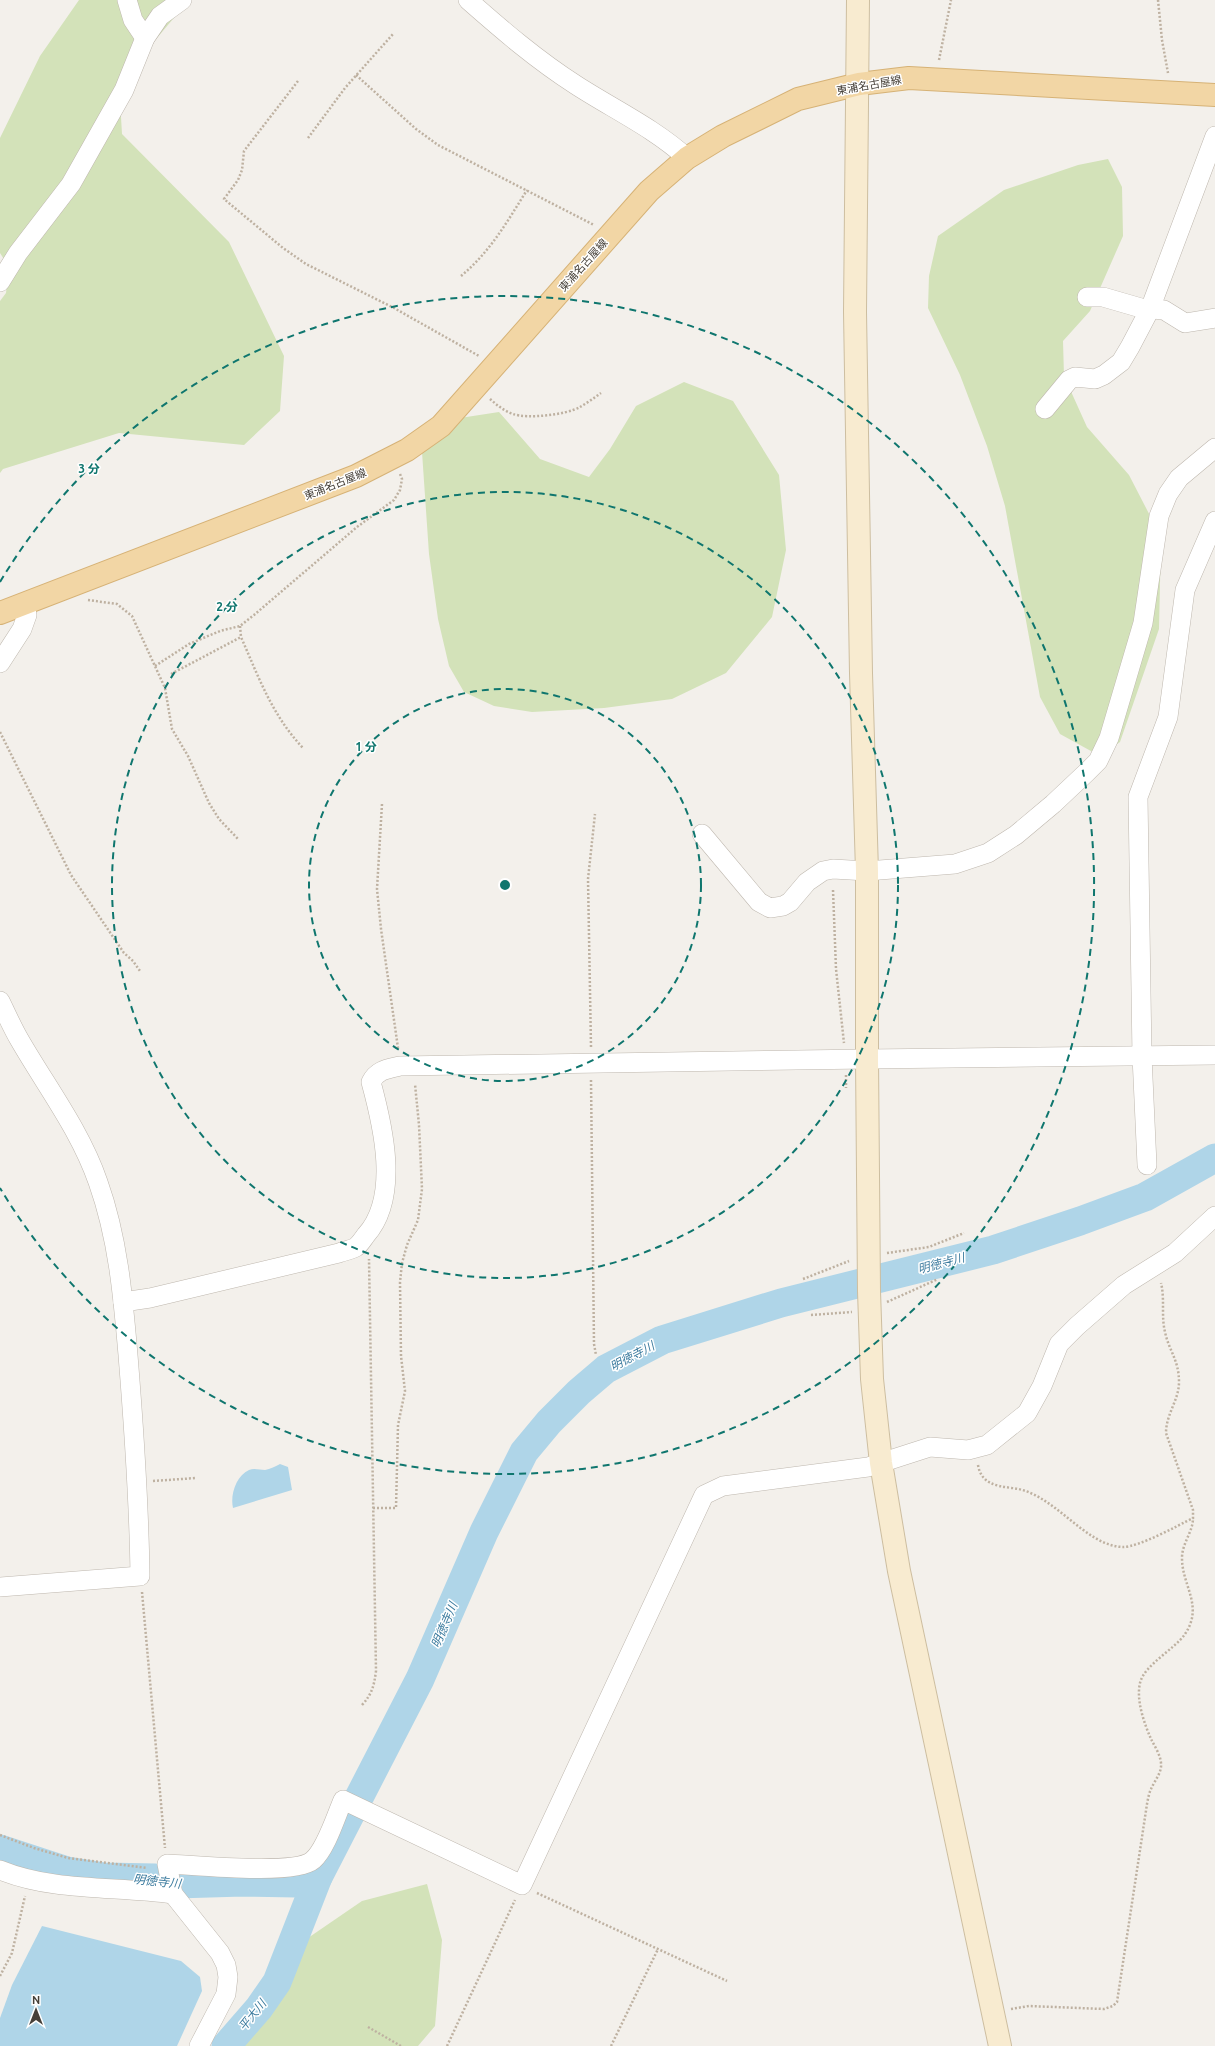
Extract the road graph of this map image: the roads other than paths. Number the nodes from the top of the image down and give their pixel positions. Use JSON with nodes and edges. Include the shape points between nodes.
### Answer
{"nodes":[{"id":1,"x":126,"y":0,"type":"edge"},
{"id":2,"x":182,"y":0,"type":"edge"},
{"id":3,"x":468,"y":0,"type":"edge"},
{"id":4,"x":858,"y":0,"type":"edge"},
{"id":5,"x":145,"y":38,"type":"junction"},
{"id":6,"x":859,"y":84,"type":"junction"},
{"id":7,"x":1215,"y":95,"type":"edge"},
{"id":8,"x":1214,"y":141,"type":"edge"},
{"id":9,"x":687,"y":158,"type":"junction"},
{"id":10,"x":0,"y":282,"type":"edge"},
{"id":11,"x":1087,"y":297,"type":"dead end"},
{"id":12,"x":1150,"y":309,"type":"junction"},
{"id":13,"x":1215,"y":318,"type":"edge"},
{"id":14,"x":1045,"y":409,"type":"dead end"},
{"id":15,"x":1215,"y":448,"type":"edge"},
{"id":16,"x":1215,"y":521,"type":"edge"},
{"id":17,"x":25,"y":603,"type":"junction"},
{"id":18,"x":0,"y":613,"type":"edge"},
{"id":19,"x":0,"y":663,"type":"edge"},
{"id":20,"x":702,"y":834,"type":"dead end"},
{"id":21,"x":867,"y":871,"type":"junction"},
{"id":22,"x":0,"y":1001,"type":"edge"},
{"id":23,"x":1142,"y":1056,"type":"junction"},
{"id":24,"x":1215,"y":1056,"type":"edge"},
{"id":25,"x":867,"y":1059,"type":"junction"},
{"id":26,"x":1147,"y":1164,"type":"dead end"},
{"id":27,"x":1215,"y":1216,"type":"edge"},
{"id":28,"x":123,"y":1302,"type":"junction"},
{"id":29,"x":881,"y":1462,"type":"junction"},
{"id":30,"x":0,"y":1587,"type":"edge"},
{"id":31,"x":0,"y":1870,"type":"edge"},
{"id":32,"x":173,"y":1893,"type":"junction"},
{"id":33,"x":198,"y":2046,"type":"edge"},
{"id":34,"x":1000,"y":2046,"type":"edge"}],
"edges":[{"from":1,"to":5,"type":"street","via":[[133,20]]},
{"from":2,"to":5,"type":"street","via":[[160,16]]},
{"from":3,"to":9,"type":"street","via":[[525,49],[575,84],[631,117]]},
{"from":4,"to":6,"type":"street"},
{"from":5,"to":10,"type":"street","via":[[124,90],[71,184],[18,253]]},
{"from":6,"to":7,"type":"main road","name":"東浦名古屋線","via":[[909,78]]},
{"from":6,"to":9,"type":"main road","name":"東浦名古屋線","via":[[798,99],[723,136]]},
{"from":6,"to":21,"type":"street","via":[[855,312]]},
{"from":8,"to":12,"type":"street"},
{"from":9,"to":17,"type":"main road","name":"東浦名古屋線","via":[[649,191],[441,426],[408,450],[356,476]]},
{"from":11,"to":12,"type":"street","via":[[1103,297]]},
{"from":12,"to":13,"type":"street","via":[[1164,310],[1185,323]]},
{"from":12,"to":14,"type":"street","via":[[1121,362],[1095,380],[1075,377],[1069,380]]},
{"from":15,"to":21,"type":"street","via":[[1179,478],[1165,501],[1160,516],[1143,623],[1109,738],[1098,761],[1016,835],[988,853],[955,864]]},
{"from":16,"to":23,"type":"street","via":[[1185,590],[1173,696],[1168,717],[1138,797]]},
{"from":17,"to":18,"type":"main road","name":"東浦名古屋線"},
{"from":17,"to":19,"type":"street","via":[[27,615],[22,629]]},
{"from":20,"to":21,"type":"street","via":[[760,902],[770,908],[790,902],[807,882],[823,871]]},
{"from":21,"to":25,"type":"street"},
{"from":22,"to":28,"type":"street","via":[[18,1038],[73,1127],[98,1181],[111,1222]]},
{"from":23,"to":24,"type":"street"},
{"from":23,"to":25,"type":"street"},
{"from":23,"to":26,"type":"street"},
{"from":25,"to":28,"type":"street","via":[[405,1066],[385,1069],[375,1074],[371,1082],[381,1120],[384,1147],[383,1206],[372,1230],[357,1246],[339,1253],[150,1298]]},
{"from":25,"to":29,"type":"street","via":[[872,1379]]},
{"from":27,"to":29,"type":"street","via":[[1175,1253],[1124,1286],[1076,1326],[1059,1344],[1042,1386],[1026,1414],[987,1445],[968,1450],[930,1447]]},
{"from":28,"to":30,"type":"street","via":[[138,1482],[140,1576]]},
{"from":29,"to":32,"type":"street","via":[[848,1470],[723,1486],[704,1495],[522,1885],[343,1800],[313,1861],[293,1867],[248,1868],[167,1864]]},
{"from":29,"to":34,"type":"street","via":[[899,1572]]},
{"from":31,"to":32,"type":"street","via":[[34,1880],[108,1889]]},
{"from":32,"to":33,"type":"street","via":[[220,1953],[228,1977],[226,1994]]}]}
